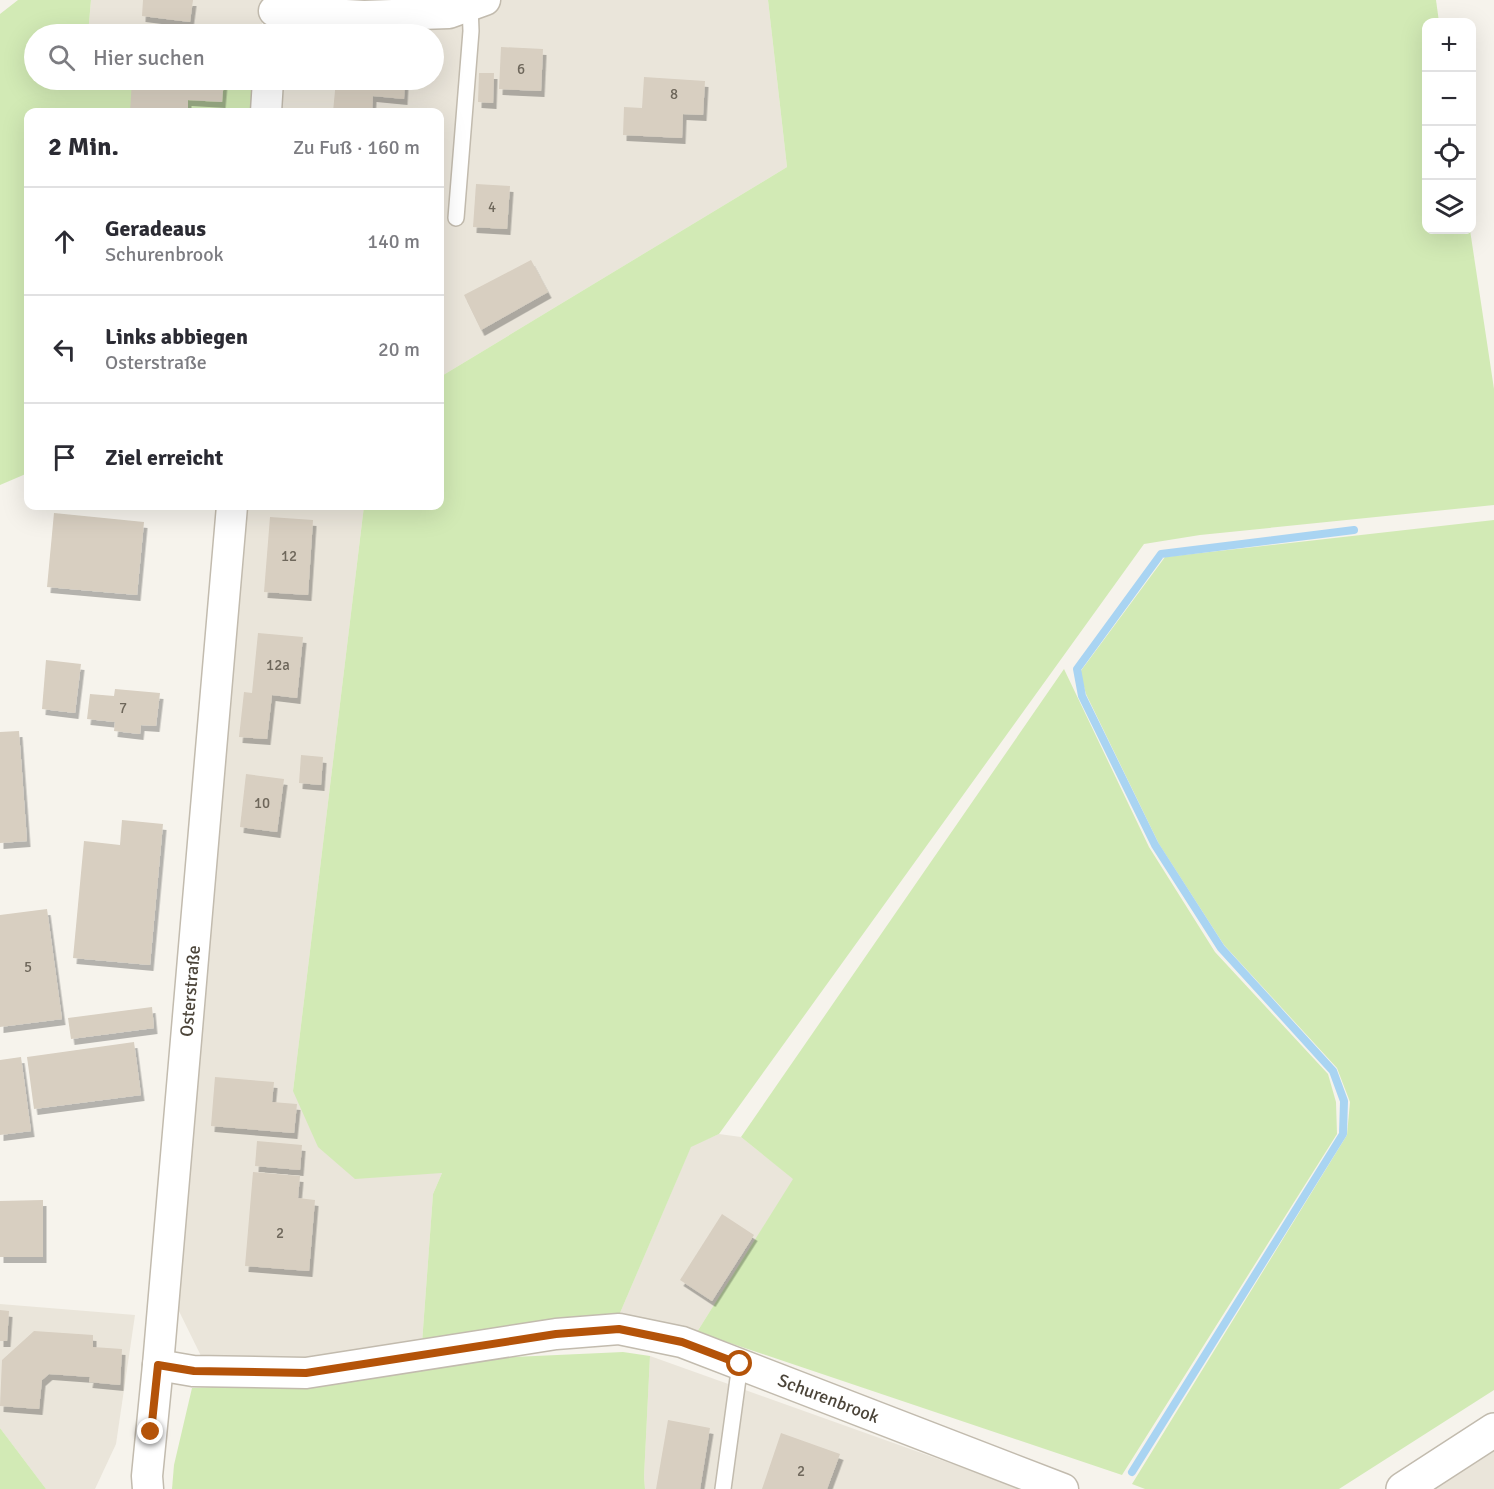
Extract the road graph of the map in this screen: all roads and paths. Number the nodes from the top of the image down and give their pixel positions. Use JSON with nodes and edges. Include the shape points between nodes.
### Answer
{"nodes":[{"id":1,"x":477,"y":3,"type":"edge"},
{"id":2,"x":274,"y":15,"type":"edge"},
{"id":3,"x":267,"y":90,"type":"edge"},
{"id":4,"x":266,"y":108,"type":"edge"},
{"id":5,"x":456,"y":218,"type":"dead end"},
{"id":6,"x":232,"y":510,"type":"edge"},
{"id":7,"x":740,"y":1364,"type":"junction"},
{"id":8,"x":158,"y":1365,"type":"junction"},
{"id":9,"x":1494,"y":1430,"type":"edge"},
{"id":10,"x":143,"y":1485,"type":"edge"},
{"id":11,"x":723,"y":1489,"type":"edge"},
{"id":12,"x":1064,"y":1489,"type":"edge"},
{"id":13,"x":1403,"y":1489,"type":"edge"}],
"edges":[{"from":1,"to":2,"type":"street","via":[[449,13]]},
{"from":1,"to":5,"type":"lane","via":[[471,32]]},
{"from":3,"to":4,"type":"street"},
{"from":6,"to":8,"type":"street","name":"Osterstraße"},
{"from":7,"to":8,"type":"street","name":"Schurenbrook","via":[[682,1342],[619,1329],[556,1334],[306,1373],[194,1371]]},
{"from":7,"to":11,"type":"lane"},
{"from":7,"to":12,"type":"street","name":"Schurenbrook"},
{"from":8,"to":10,"type":"street","name":"Osterstraße"},
{"from":9,"to":13,"type":"street"}]}
